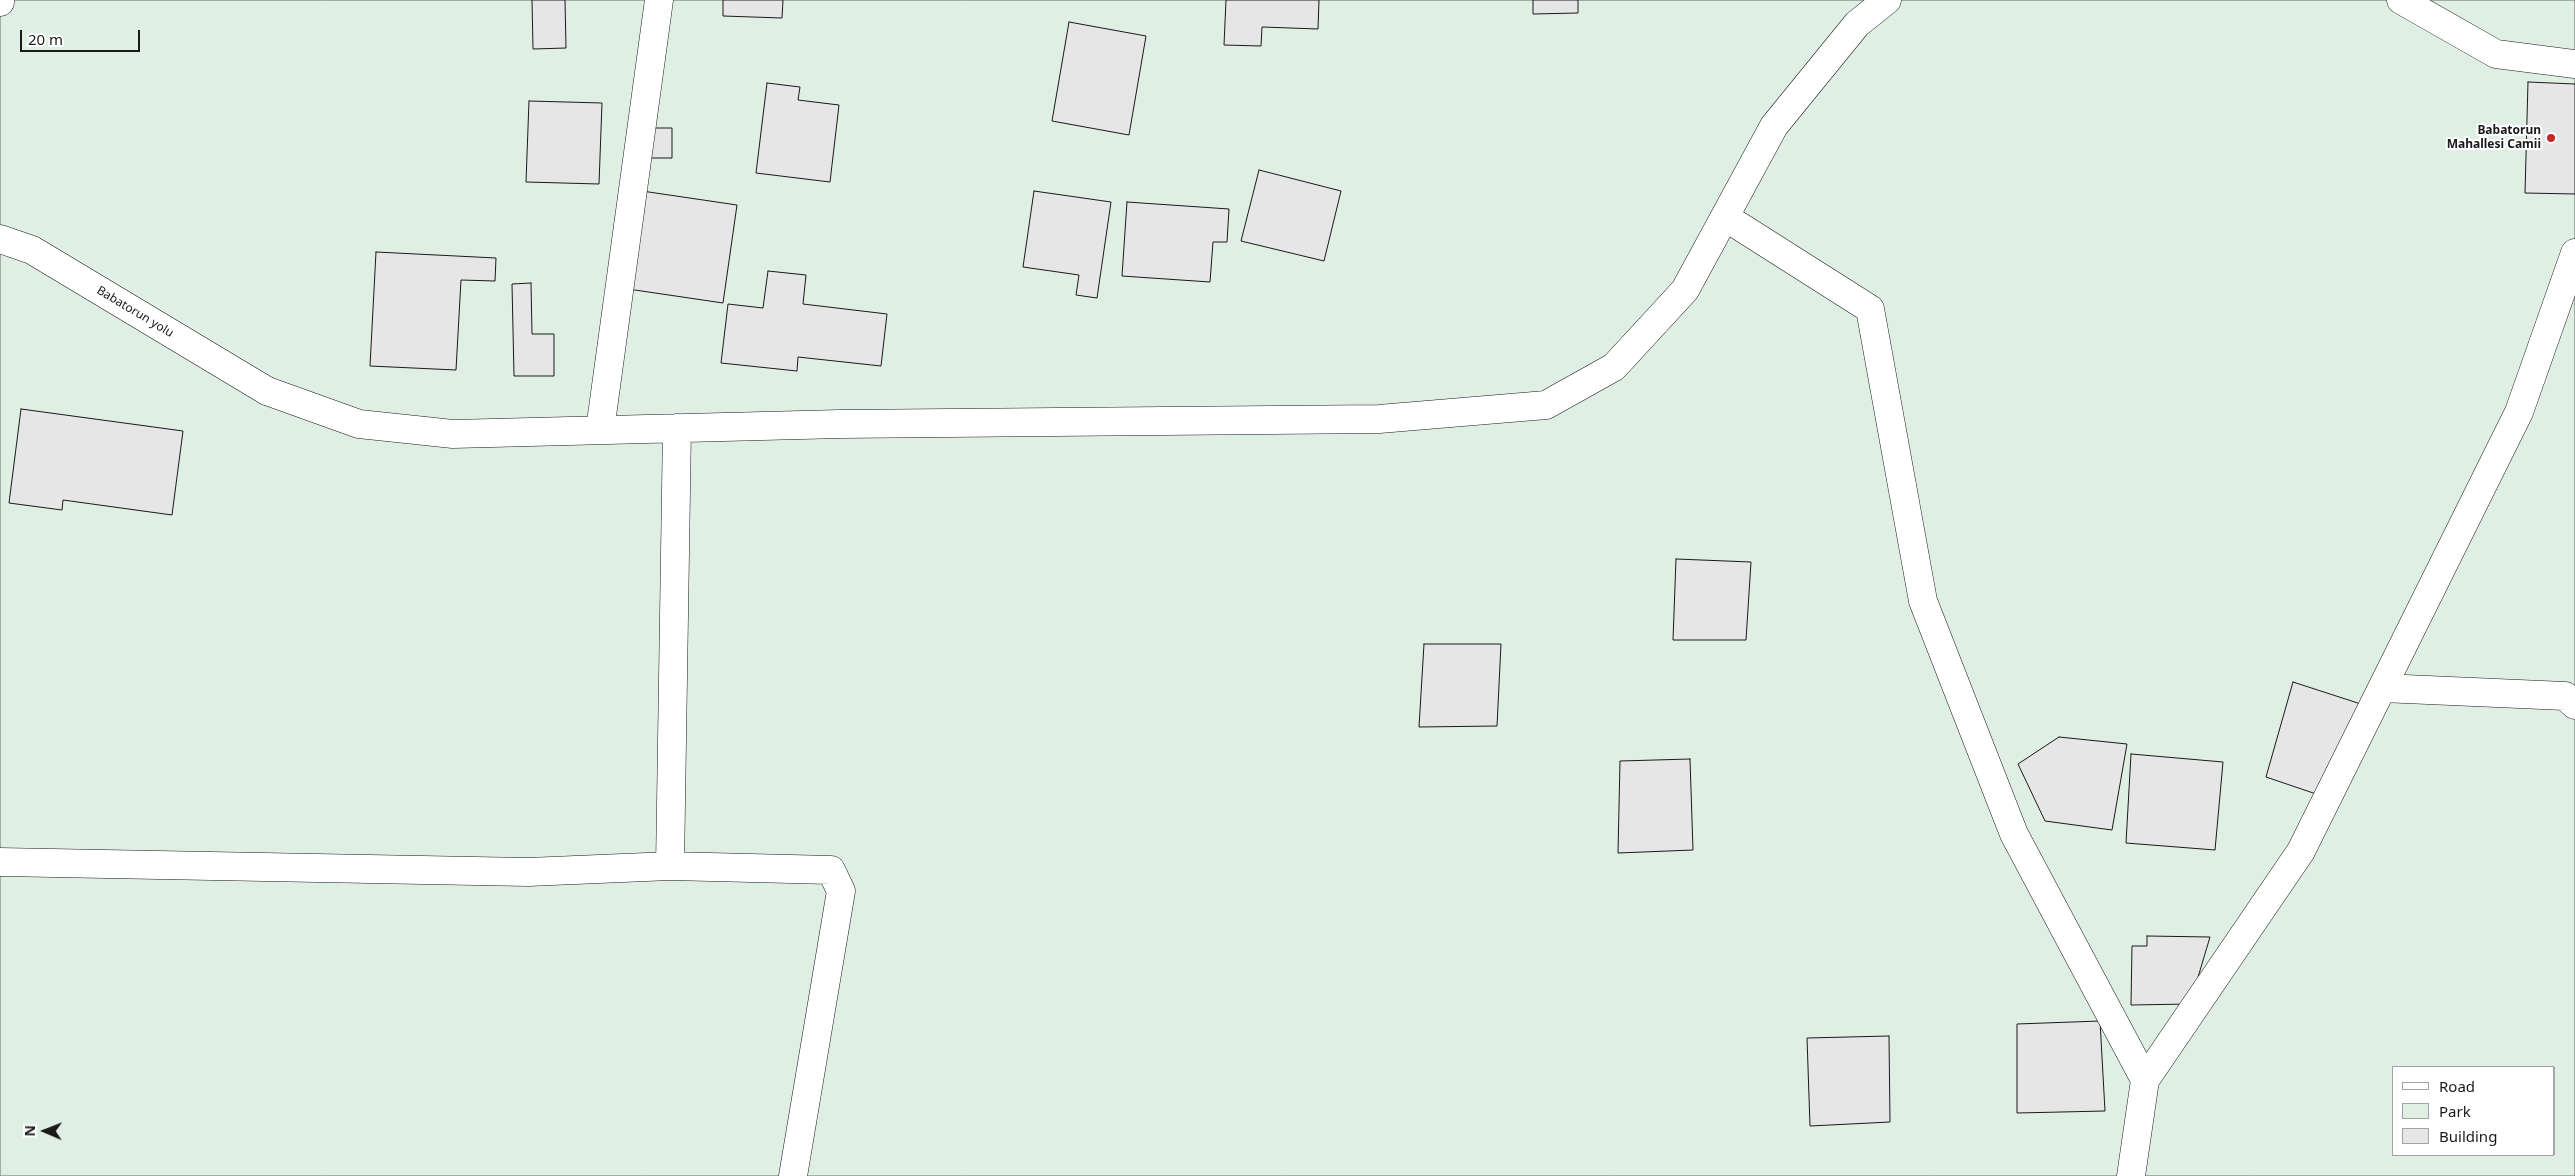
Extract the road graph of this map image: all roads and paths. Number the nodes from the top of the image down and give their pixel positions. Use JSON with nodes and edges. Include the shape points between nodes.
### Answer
{"nodes":[{"id":1,"x":659,"y":0,"type":"edge"},
{"id":2,"x":1886,"y":0,"type":"edge"},
{"id":3,"x":2401,"y":0,"type":"edge"},
{"id":4,"x":2575,"y":64,"type":"edge"},
{"id":5,"x":1725,"y":217,"type":"junction"},
{"id":6,"x":0,"y":239,"type":"edge"},
{"id":7,"x":2575,"y":254,"type":"edge"},
{"id":8,"x":678,"y":428,"type":"junction"},
{"id":9,"x":600,"y":430,"type":"junction"},
{"id":10,"x":2382,"y":688,"type":"junction"},
{"id":11,"x":2575,"y":705,"type":"edge"},
{"id":12,"x":0,"y":862,"type":"edge"},
{"id":13,"x":670,"y":866,"type":"junction"},
{"id":14,"x":2145,"y":1080,"type":"junction"},
{"id":15,"x":794,"y":1176,"type":"edge"},
{"id":16,"x":2131,"y":1176,"type":"edge"}],
"edges":[{"from":1,"to":9,"type":"street"},
{"from":2,"to":5,"type":"street","name":"Babatorun yolu","via":[[1857,24],[1774,126]]},
{"from":3,"to":4,"type":"street","via":[[2496,54]]},
{"from":5,"to":8,"type":"street","name":"Babatorun yolu","via":[[1685,290],[1614,367],[1546,406],[1378,419]]},
{"from":5,"to":14,"type":"street","via":[[1870,309],[1923,601],[2014,834]]},
{"from":6,"to":9,"type":"street","name":"Babatorun yolu","via":[[32,250],[267,391],[359,424],[454,434]]},
{"from":7,"to":10,"type":"street","via":[[2519,412]]},
{"from":8,"to":9,"type":"street","name":"Babatorun yolu"},
{"from":8,"to":13,"type":"street"},
{"from":10,"to":11,"type":"street","via":[[2565,696]]},
{"from":10,"to":14,"type":"street","via":[[2301,851]]},
{"from":12,"to":13,"type":"street","via":[[528,872]]},
{"from":13,"to":15,"type":"street","via":[[831,870],[841,891]]},
{"from":14,"to":16,"type":"street"}]}
